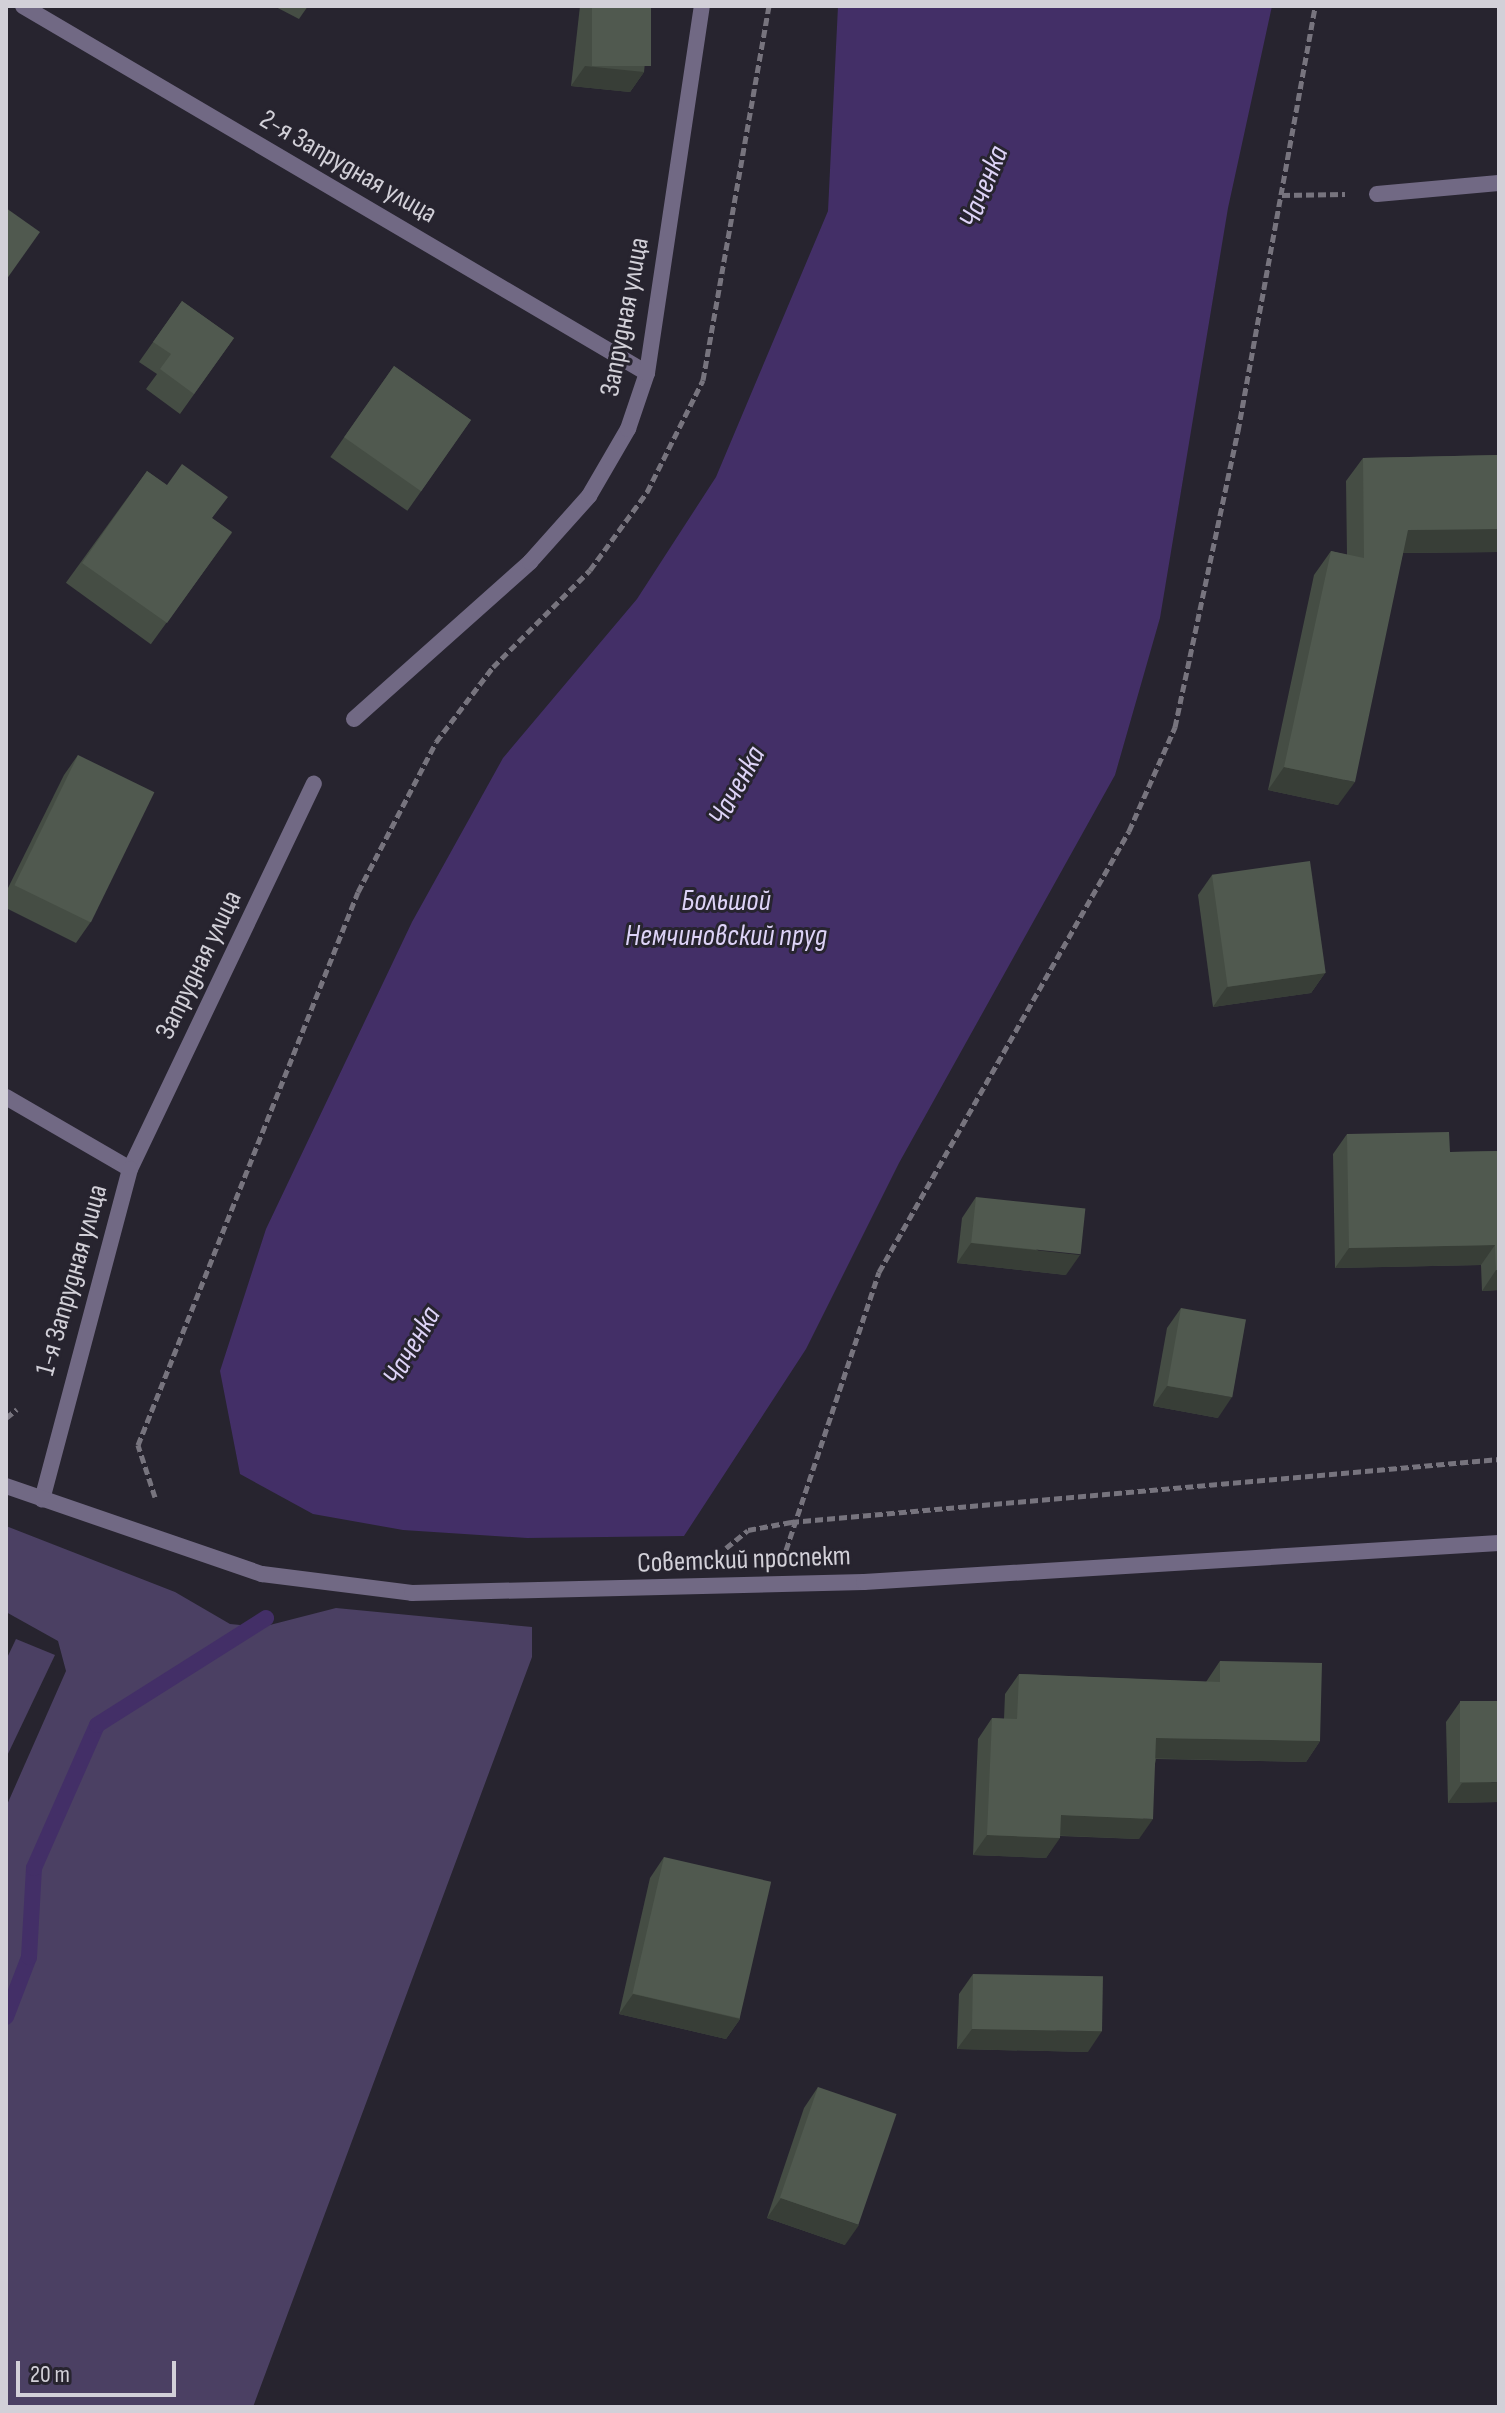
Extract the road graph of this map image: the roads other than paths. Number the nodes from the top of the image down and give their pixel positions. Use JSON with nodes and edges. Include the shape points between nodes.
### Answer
{"nodes":[{"id":1,"x":23,"y":6,"type":"edge"},
{"id":2,"x":702,"y":6,"type":"edge"},
{"id":3,"x":1499,"y":183,"type":"edge"},
{"id":4,"x":1377,"y":194,"type":"road end"},
{"id":5,"x":647,"y":373,"type":"junction"},
{"id":6,"x":354,"y":719,"type":"dead end"},
{"id":7,"x":314,"y":784,"type":"dead end"},
{"id":8,"x":6,"y":1097,"type":"edge"},
{"id":9,"x":130,"y":1169,"type":"junction"},
{"id":10,"x":6,"y":1486,"type":"edge"},
{"id":11,"x":42,"y":1499,"type":"junction"},
{"id":12,"x":1499,"y":1543,"type":"edge"}],
"edges":[{"from":1,"to":5,"type":"street","name":"2-я Запрудная улица"},
{"from":2,"to":5,"type":"street","name":"Запрудная улица"},
{"from":3,"to":4,"type":"street"},
{"from":5,"to":6,"type":"street","name":"Запрудная улица","via":[[628,429],[589,496],[530,562]]},
{"from":7,"to":9,"type":"street","name":"Запрудная улица"},
{"from":8,"to":9,"type":"street","name":"1-я Запрудная улица"},
{"from":9,"to":11,"type":"street","name":"1-я Запрудная улица"},
{"from":10,"to":11,"type":"street","name":"Советский проспект"},
{"from":11,"to":12,"type":"street","name":"Советский проспект","via":[[175,1549],[332,1584],[412,1593],[780,1586]]}]}
